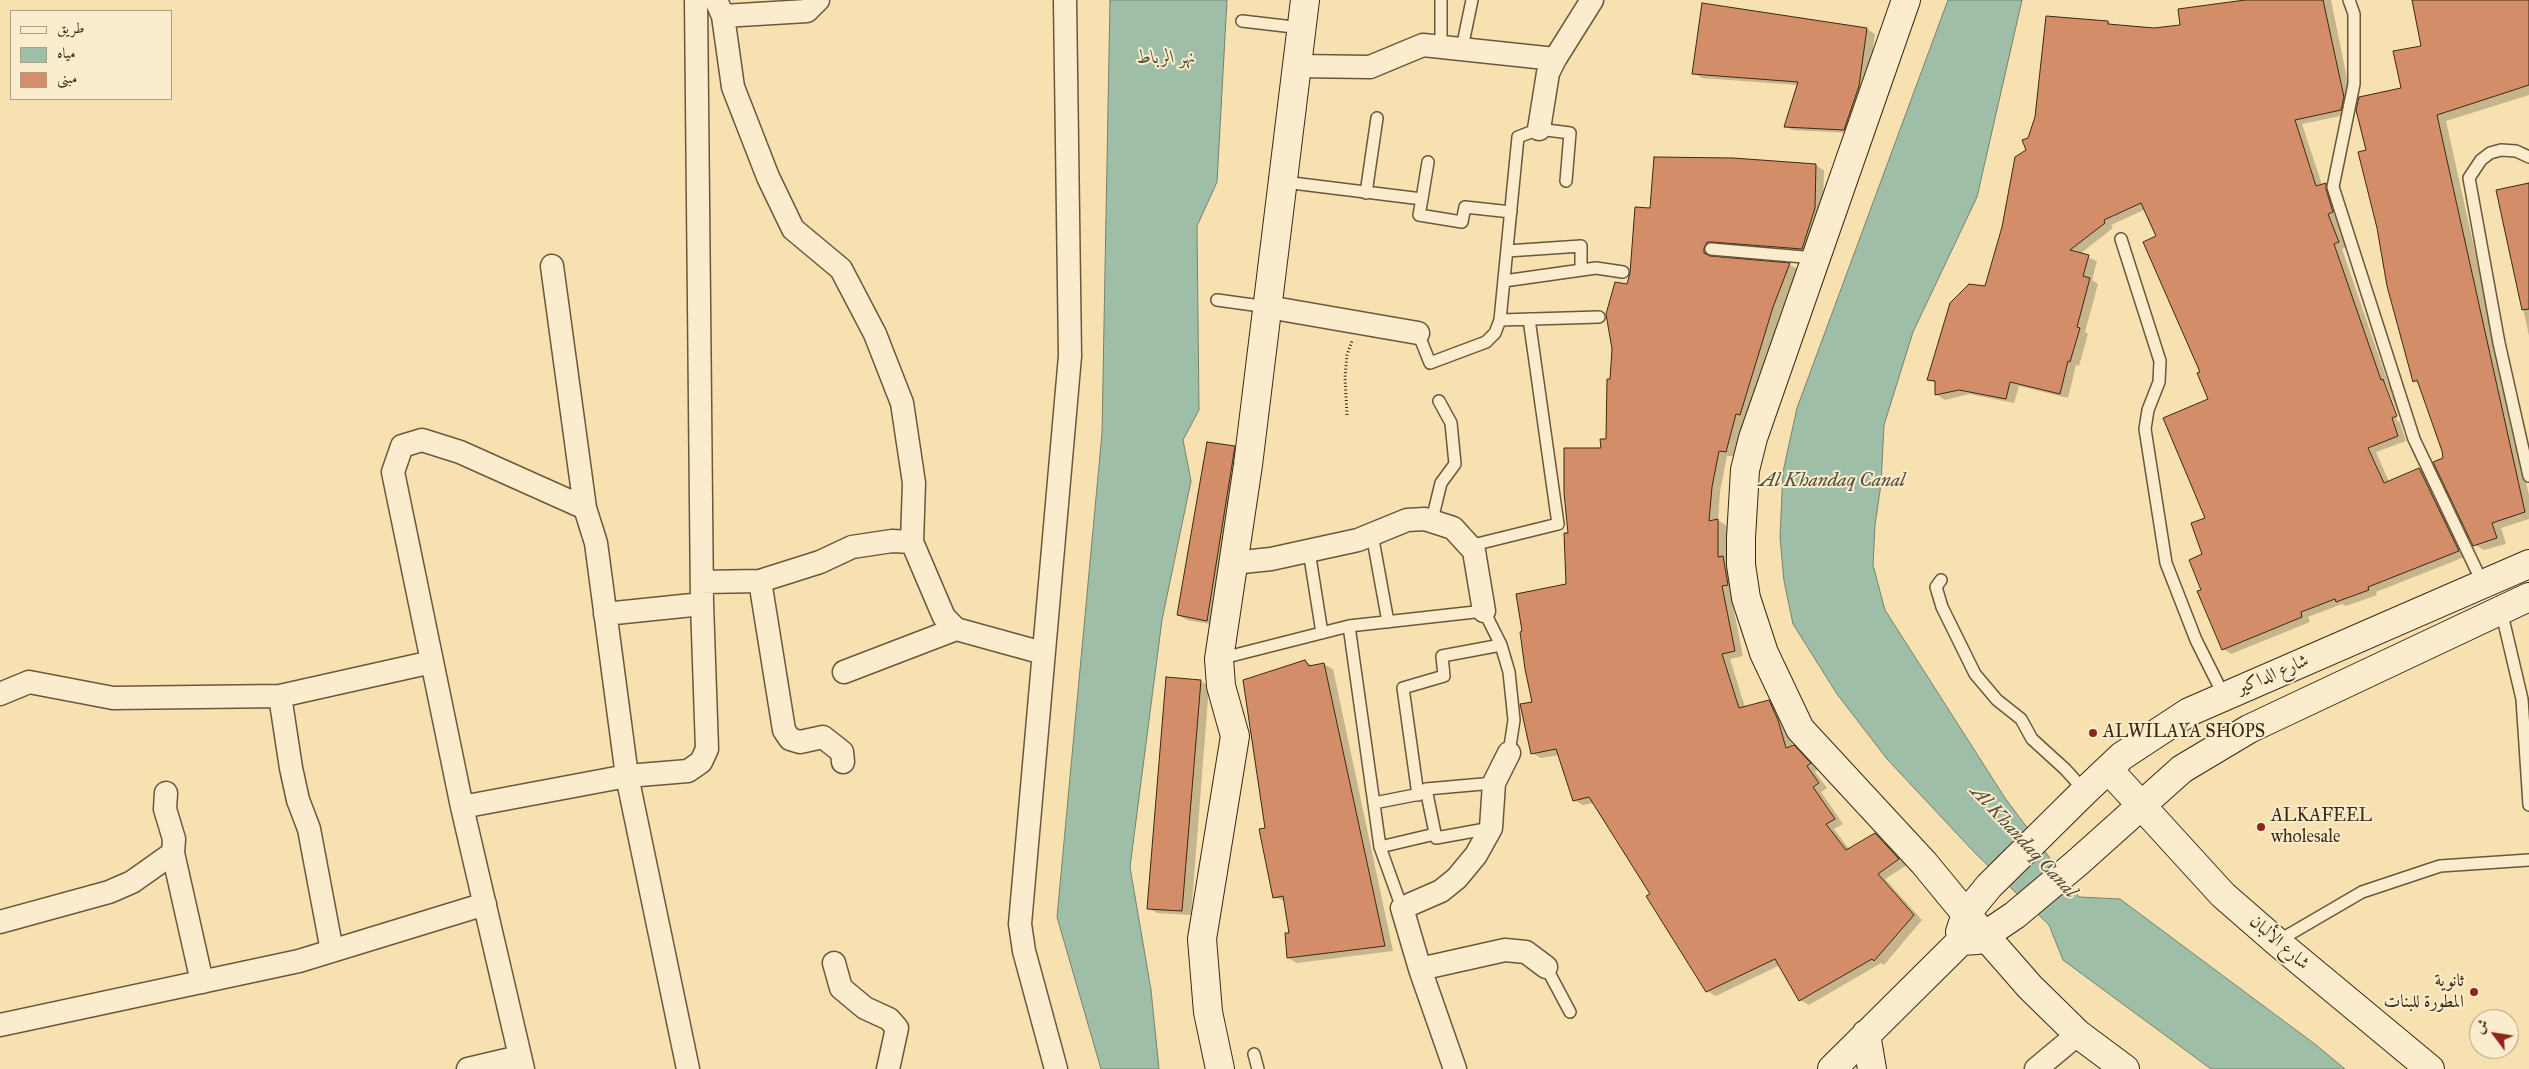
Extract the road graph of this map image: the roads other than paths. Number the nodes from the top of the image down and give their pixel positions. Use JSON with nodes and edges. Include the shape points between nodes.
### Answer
{"nodes":[{"id":1,"x":696,"y":0,"type":"edge"},
{"id":2,"x":818,"y":0,"type":"edge"},
{"id":3,"x":1065,"y":0,"type":"edge"},
{"id":4,"x":1305,"y":0,"type":"edge"},
{"id":5,"x":1441,"y":0,"type":"edge"},
{"id":6,"x":1472,"y":0,"type":"edge"},
{"id":7,"x":1588,"y":0,"type":"edge"},
{"id":8,"x":1906,"y":0,"type":"edge"},
{"id":9,"x":2349,"y":0,"type":"edge"},
{"id":10,"x":719,"y":8,"type":"edge"},
{"id":11,"x":1242,"y":22,"type":"dead end"},
{"id":12,"x":1302,"y":28,"type":"junction"},
{"id":13,"x":1451,"y":47,"type":"junction"},
{"id":14,"x":1555,"y":59,"type":"junction"},
{"id":15,"x":1297,"y":66,"type":"junction"},
{"id":16,"x":1377,"y":118,"type":"dead end"},
{"id":17,"x":1539,"y":129,"type":"junction"},
{"id":18,"x":2529,"y":157,"type":"edge"},
{"id":19,"x":1428,"y":162,"type":"dead end"},
{"id":20,"x":1566,"y":180,"type":"dead end"},
{"id":21,"x":1284,"y":182,"type":"junction"},
{"id":22,"x":1366,"y":193,"type":"junction"},
{"id":23,"x":1422,"y":200,"type":"junction"},
{"id":24,"x":1511,"y":212,"type":"junction"},
{"id":25,"x":2121,"y":239,"type":"dead end"},
{"id":26,"x":1711,"y":249,"type":"dead end"},
{"id":27,"x":1507,"y":251,"type":"junction"},
{"id":28,"x":1815,"y":258,"type":"junction"},
{"id":29,"x":552,"y":266,"type":"dead end"},
{"id":30,"x":1581,"y":270,"type":"junction"},
{"id":31,"x":1624,"y":272,"type":"dead end"},
{"id":32,"x":1504,"y":281,"type":"junction"},
{"id":33,"x":1217,"y":300,"type":"dead end"},
{"id":34,"x":1268,"y":308,"type":"junction"},
{"id":35,"x":1599,"y":317,"type":"dead end"},
{"id":36,"x":1529,"y":319,"type":"junction"},
{"id":37,"x":1500,"y":320,"type":"junction"},
{"id":38,"x":1418,"y":333,"type":"joint"},
{"id":39,"x":1439,"y":401,"type":"dead end"},
{"id":40,"x":2529,"y":476,"type":"edge"},
{"id":41,"x":585,"y":508,"type":"junction"},
{"id":42,"x":1432,"y":520,"type":"junction"},
{"id":43,"x":1372,"y":534,"type":"junction"},
{"id":44,"x":912,"y":542,"type":"junction"},
{"id":45,"x":1469,"y":546,"type":"junction"},
{"id":46,"x":1309,"y":550,"type":"junction"},
{"id":47,"x":1234,"y":563,"type":"junction"},
{"id":48,"x":2529,"y":564,"type":"edge"},
{"id":49,"x":1941,"y":580,"type":"dead end"},
{"id":50,"x":760,"y":581,"type":"junction"},
{"id":51,"x":2484,"y":584,"type":"junction"},
{"id":52,"x":702,"y":593,"type":"junction"},
{"id":53,"x":2529,"y":596,"type":"edge"},
{"id":54,"x":2501,"y":610,"type":"junction"},
{"id":55,"x":1484,"y":611,"type":"junction"},
{"id":56,"x":605,"y":614,"type":"junction"},
{"id":57,"x":1388,"y":622,"type":"junction"},
{"id":58,"x":1349,"y":626,"type":"junction"},
{"id":59,"x":956,"y":630,"type":"junction"},
{"id":60,"x":1322,"y":633,"type":"junction"},
{"id":61,"x":1501,"y":645,"type":"junction"},
{"id":62,"x":1043,"y":653,"type":"junction"},
{"id":63,"x":1219,"y":659,"type":"junction"},
{"id":64,"x":432,"y":662,"type":"junction"},
{"id":65,"x":844,"y":672,"type":"dead end"},
{"id":66,"x":0,"y":694,"type":"edge"},
{"id":67,"x":280,"y":696,"type":"junction"},
{"id":68,"x":2224,"y":696,"type":"junction"},
{"id":69,"x":1509,"y":753,"type":"joint"},
{"id":70,"x":843,"y":762,"type":"dead end"},
{"id":71,"x":2108,"y":769,"type":"junction"},
{"id":72,"x":627,"y":776,"type":"junction"},
{"id":73,"x":1494,"y":783,"type":"junction"},
{"id":74,"x":2085,"y":791,"type":"junction"},
{"id":75,"x":166,"y":793,"type":"dead end"},
{"id":76,"x":1422,"y":794,"type":"junction"},
{"id":77,"x":1374,"y":803,"type":"junction"},
{"id":78,"x":2142,"y":804,"type":"junction"},
{"id":79,"x":2529,"y":806,"type":"edge"},
{"id":80,"x":462,"y":808,"type":"junction"},
{"id":81,"x":1491,"y":828,"type":"junction"},
{"id":82,"x":1435,"y":834,"type":"junction"},
{"id":83,"x":1380,"y":847,"type":"junction"},
{"id":84,"x":173,"y":853,"type":"junction"},
{"id":85,"x":2529,"y":860,"type":"edge"},
{"id":86,"x":484,"y":904,"type":"junction"},
{"id":87,"x":1402,"y":908,"type":"junction"},
{"id":88,"x":1966,"y":914,"type":"junction"},
{"id":89,"x":0,"y":922,"type":"edge"},
{"id":90,"x":1973,"y":939,"type":"junction"},
{"id":91,"x":2276,"y":942,"type":"junction"},
{"id":92,"x":332,"y":951,"type":"junction"},
{"id":93,"x":834,"y":963,"type":"dead end"},
{"id":94,"x":1546,"y":967,"type":"joint"},
{"id":95,"x":1420,"y":969,"type":"junction"},
{"id":96,"x":202,"y":982,"type":"junction"},
{"id":97,"x":1570,"y":1012,"type":"dead end"},
{"id":98,"x":0,"y":1025,"type":"edge"},
{"id":99,"x":1866,"y":1034,"type":"junction"},
{"id":100,"x":2078,"y":1034,"type":"junction"},
{"id":101,"x":1254,"y":1054,"type":"dead end"},
{"id":102,"x":521,"y":1063,"type":"edge"},
{"id":103,"x":468,"y":1069,"type":"edge"},
{"id":104,"x":688,"y":1069,"type":"edge"},
{"id":105,"x":888,"y":1069,"type":"edge"},
{"id":106,"x":1056,"y":1069,"type":"edge"},
{"id":107,"x":1220,"y":1069,"type":"edge"},
{"id":108,"x":1258,"y":1069,"type":"edge"},
{"id":109,"x":1455,"y":1069,"type":"edge"},
{"id":110,"x":1832,"y":1069,"type":"edge"},
{"id":111,"x":1872,"y":1069,"type":"edge"},
{"id":112,"x":2036,"y":1069,"type":"edge"},
{"id":113,"x":2125,"y":1069,"type":"edge"},
{"id":114,"x":2430,"y":1069,"type":"edge"}],
"edges":[{"from":1,"to":52,"type":"street"},
{"from":2,"to":10,"type":"street","via":[[806,11]]},
{"from":3,"to":62,"type":"street","via":[[1070,356]]},
{"from":4,"to":12,"type":"main road"},
{"from":5,"to":13,"type":"lane"},
{"from":6,"to":13,"type":"lane"},
{"from":7,"to":14,"type":"street"},
{"from":8,"to":28,"type":"main road"},
{"from":9,"to":51,"type":"lane","via":[[2354,14],[2354,84],[2333,187],[2414,439]]},
{"from":10,"to":44,"type":"street","via":[[733,87],[768,177],[793,229],[841,269],[876,334],[902,403],[914,483]]},
{"from":11,"to":12,"type":"lane"},
{"from":12,"to":15,"type":"main road"},
{"from":13,"to":14,"type":"street"},
{"from":13,"to":15,"type":"street","via":[[1414,46],[1370,67]]},
{"from":14,"to":17,"type":"street","via":[[1547,79]]},
{"from":15,"to":21,"type":"main road"},
{"from":16,"to":22,"type":"lane"},
{"from":17,"to":20,"type":"lane","via":[[1570,133]]},
{"from":17,"to":24,"type":"lane","via":[[1518,137]]},
{"from":18,"to":40,"type":"lane","via":[[2516,151],[2490,153],[2469,178],[2499,343]]},
{"from":19,"to":23,"type":"lane"},
{"from":21,"to":22,"type":"lane"},
{"from":21,"to":34,"type":"main road"},
{"from":22,"to":23,"type":"lane"},
{"from":23,"to":24,"type":"lane","via":[[1419,215],[1462,222],[1465,206]]},
{"from":24,"to":27,"type":"lane"},
{"from":25,"to":68,"type":"lane","via":[[2160,360],[2158,382],[2145,429],[2166,563],[2196,640]]},
{"from":26,"to":28,"type":"lane"},
{"from":27,"to":30,"type":"lane","via":[[1582,246]]},
{"from":27,"to":32,"type":"lane"},
{"from":28,"to":88,"type":"main road","via":[[1756,428],[1745,470],[1741,556],[1746,598],[1764,653],[1800,729],[1924,863]]},
{"from":29,"to":41,"type":"street"},
{"from":30,"to":31,"type":"lane","via":[[1596,268]]},
{"from":30,"to":32,"type":"lane"},
{"from":32,"to":37,"type":"lane"},
{"from":33,"to":34,"type":"lane"},
{"from":34,"to":38,"type":"street"},
{"from":34,"to":47,"type":"main road"},
{"from":35,"to":36,"type":"lane"},
{"from":36,"to":37,"type":"lane"},
{"from":36,"to":45,"type":"lane","via":[[1558,524]]},
{"from":37,"to":38,"type":"lane","via":[[1495,333],[1486,342],[1430,364]]},
{"from":39,"to":42,"type":"lane","via":[[1451,423],[1454,464],[1441,483]]},
{"from":41,"to":56,"type":"street","via":[[596,543]]},
{"from":41,"to":64,"type":"street","via":[[460,452],[422,440],[402,446],[393,472]]},
{"from":42,"to":43,"type":"street","via":[[1407,520]]},
{"from":42,"to":45,"type":"street","via":[[1453,528]]},
{"from":43,"to":46,"type":"street"},
{"from":43,"to":57,"type":"lane"},
{"from":44,"to":50,"type":"street","via":[[892,541],[852,547],[820,562]]},
{"from":44,"to":59,"type":"street","via":[[944,617]]},
{"from":45,"to":55,"type":"street","via":[[1474,551]]},
{"from":46,"to":47,"type":"street"},
{"from":46,"to":60,"type":"lane"},
{"from":47,"to":63,"type":"main road"},
{"from":48,"to":51,"type":"main road","name":"شارع الداكير"},
{"from":49,"to":74,"type":"lane","via":[[1936,587],[1942,606],[1975,674],[1996,700],[2021,718],[2032,739]]},
{"from":50,"to":52,"type":"street"},
{"from":50,"to":70,"type":"street","via":[[784,730],[790,739],[800,742],[823,737],[842,752]]},
{"from":51,"to":68,"type":"main road","name":"شارع الداكير"},
{"from":52,"to":56,"type":"street"},
{"from":52,"to":72,"type":"street","via":[[707,749],[702,762],[688,771]]},
{"from":53,"to":54,"type":"main road"},
{"from":54,"to":78,"type":"main road","via":[[2249,729],[2182,769]]},
{"from":54,"to":79,"type":"lane","via":[[2522,698]]},
{"from":55,"to":57,"type":"lane"},
{"from":55,"to":61,"type":"lane"},
{"from":56,"to":72,"type":"street"},
{"from":57,"to":58,"type":"lane"},
{"from":58,"to":60,"type":"lane"},
{"from":58,"to":77,"type":"lane"},
{"from":59,"to":62,"type":"street"},
{"from":59,"to":65,"type":"street"},
{"from":60,"to":63,"type":"lane"},
{"from":61,"to":69,"type":"lane","via":[[1510,672],[1514,720]]},
{"from":61,"to":76,"type":"lane","via":[[1442,656],[1444,676],[1403,688]]},
{"from":62,"to":106,"type":"street","via":[[1020,924],[1024,951]]},
{"from":63,"to":107,"type":"main road","via":[[1221,686],[1235,736],[1202,939],[1209,1020]]},
{"from":64,"to":67,"type":"street"},
{"from":64,"to":80,"type":"street"},
{"from":66,"to":67,"type":"street","via":[[29,682],[113,698]]},
{"from":67,"to":92,"type":"street","via":[[290,768],[309,829]]},
{"from":68,"to":71,"type":"main road","name":"شارع الداكير","via":[[2189,712],[2122,756]]},
{"from":69,"to":73,"type":"street"},
{"from":71,"to":74,"type":"main road","name":"شارع الداكير"},
{"from":71,"to":78,"type":"main road","name":"شارع الألبان"},
{"from":72,"to":80,"type":"street"},
{"from":72,"to":104,"type":"street"},
{"from":73,"to":76,"type":"lane","via":[[1426,789]]},
{"from":73,"to":81,"type":"street"},
{"from":74,"to":88,"type":"main road","name":"شارع الداكير","via":[[1989,886]]},
{"from":75,"to":84,"type":"street","via":[[165,809],[174,839]]},
{"from":76,"to":77,"type":"lane"},
{"from":76,"to":82,"type":"lane"},
{"from":77,"to":83,"type":"lane"},
{"from":78,"to":90,"type":"main road","via":[[2015,915]]},
{"from":78,"to":91,"type":"main road","name":"شارع الألبان","via":[[2223,895]]},
{"from":80,"to":86,"type":"street"},
{"from":81,"to":82,"type":"lane","via":[[1436,838]]},
{"from":81,"to":87,"type":"street","via":[[1476,855],[1457,878],[1441,891]]},
{"from":82,"to":83,"type":"lane"},
{"from":83,"to":87,"type":"lane"},
{"from":84,"to":89,"type":"street","via":[[132,882],[109,892]]},
{"from":84,"to":96,"type":"street"},
{"from":85,"to":91,"type":"lane","via":[[2440,866],[2362,892]]},
{"from":86,"to":92,"type":"street"},
{"from":86,"to":102,"type":"street"},
{"from":87,"to":95,"type":"street"},
{"from":88,"to":90,"type":"main road"},
{"from":90,"to":99,"type":"main road"},
{"from":90,"to":100,"type":"main road"},
{"from":91,"to":114,"type":"main road","name":"شارع الألبان"},
{"from":92,"to":96,"type":"street","via":[[299,962]]},
{"from":93,"to":105,"type":"street","via":[[841,988],[865,1008],[889,1019],[897,1028]]},
{"from":94,"to":95,"type":"street","via":[[1526,952],[1505,950]]},
{"from":94,"to":97,"type":"lane"},
{"from":95,"to":109,"type":"street"},
{"from":96,"to":98,"type":"street"},
{"from":99,"to":110,"type":"main road"},
{"from":99,"to":111,"type":"main road"},
{"from":100,"to":112,"type":"street"},
{"from":100,"to":113,"type":"main road"},
{"from":101,"to":108,"type":"lane"},
{"from":102,"to":103,"type":"street"}]}
